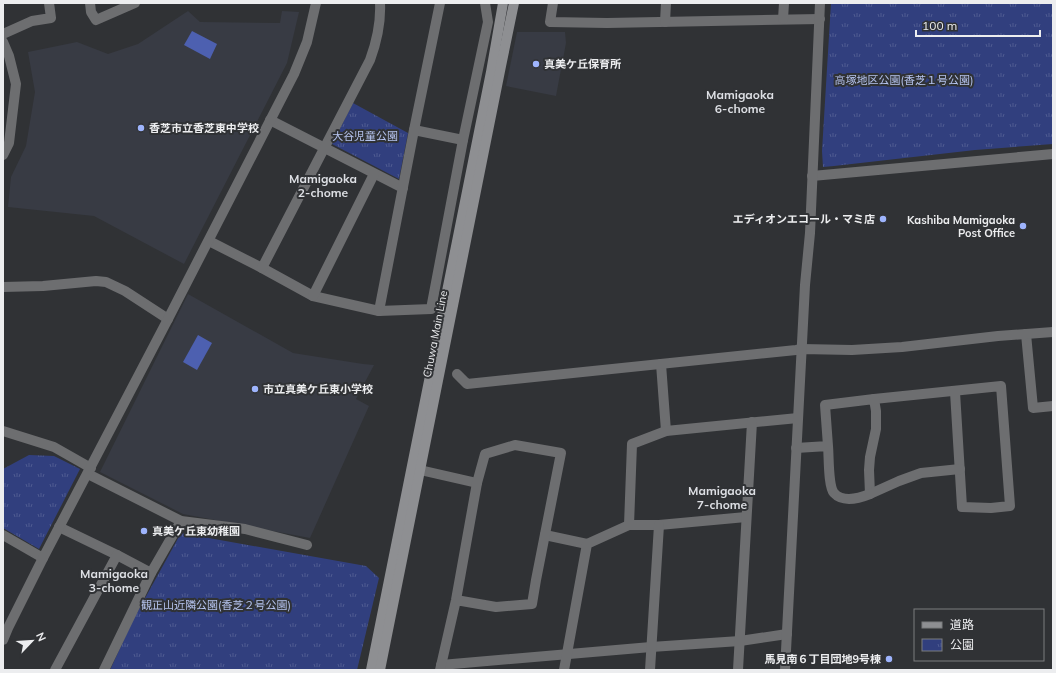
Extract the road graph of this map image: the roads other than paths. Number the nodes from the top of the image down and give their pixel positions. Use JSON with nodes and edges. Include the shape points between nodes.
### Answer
{"nodes":[{"id":1,"x":49,"y":3,"type":"edge"},
{"id":2,"x":90,"y":3,"type":"edge"},
{"id":3,"x":135,"y":3,"type":"edge"},
{"id":4,"x":316,"y":3,"type":"edge"},
{"id":5,"x":380,"y":3,"type":"edge"},
{"id":6,"x":440,"y":3,"type":"edge"},
{"id":7,"x":485,"y":3,"type":"edge"},
{"id":8,"x":503,"y":3,"type":"edge"},
{"id":9,"x":514,"y":3,"type":"edge"},
{"id":10,"x":553,"y":3,"type":"edge"},
{"id":11,"x":666,"y":3,"type":"edge"},
{"id":12,"x":784,"y":3,"type":"edge"},
{"id":13,"x":820,"y":3,"type":"edge"},
{"id":14,"x":783,"y":19,"type":"junction"},
{"id":15,"x":820,"y":19,"type":"junction"},
{"id":16,"x":665,"y":22,"type":"junction"},
{"id":17,"x":3,"y":34,"type":"edge"},
{"id":18,"x":3,"y":42,"type":"edge"},
{"id":19,"x":270,"y":120,"type":"junction"},
{"id":20,"x":414,"y":130,"type":"junction"},
{"id":21,"x":463,"y":140,"type":"junction"},
{"id":22,"x":324,"y":148,"type":"junction"},
{"id":23,"x":1053,"y":154,"type":"edge"},
{"id":24,"x":3,"y":155,"type":"edge"},
{"id":25,"x":374,"y":174,"type":"junction"},
{"id":26,"x":812,"y":176,"type":"junction"},
{"id":27,"x":402,"y":188,"type":"junction"},
{"id":28,"x":209,"y":241,"type":"junction"},
{"id":29,"x":262,"y":268,"type":"junction"},
{"id":30,"x":3,"y":287,"type":"edge"},
{"id":31,"x":313,"y":296,"type":"junction"},
{"id":32,"x":379,"y":311,"type":"junction"},
{"id":33,"x":168,"y":319,"type":"junction"},
{"id":34,"x":1053,"y":332,"type":"edge"},
{"id":35,"x":1026,"y":334,"type":"junction"},
{"id":36,"x":802,"y":349,"type":"junction"},
{"id":37,"x":662,"y":364,"type":"junction"},
{"id":38,"x":456,"y":374,"type":"dead end"},
{"id":39,"x":955,"y":392,"type":"junction"},
{"id":40,"x":874,"y":399,"type":"junction"},
{"id":41,"x":1053,"y":406,"type":"edge"},
{"id":42,"x":798,"y":418,"type":"junction"},
{"id":43,"x":752,"y":422,"type":"junction"},
{"id":44,"x":666,"y":430,"type":"junction"},
{"id":45,"x":3,"y":431,"type":"edge"},
{"id":46,"x":828,"y":446,"type":"junction"},
{"id":47,"x":796,"y":448,"type":"junction"},
{"id":48,"x":960,"y":469,"type":"junction"},
{"id":49,"x":420,"y":470,"type":"junction"},
{"id":50,"x":89,"y":471,"type":"junction"},
{"id":51,"x":477,"y":483,"type":"junction"},
{"id":52,"x":870,"y":494,"type":"junction"},
{"id":53,"x":746,"y":517,"type":"junction"},
{"id":54,"x":181,"y":521,"type":"junction"},
{"id":55,"x":629,"y":525,"type":"junction"},
{"id":56,"x":659,"y":525,"type":"junction"},
{"id":57,"x":59,"y":527,"type":"junction"},
{"id":58,"x":3,"y":535,"type":"edge"},
{"id":59,"x":545,"y":535,"type":"junction"},
{"id":60,"x":587,"y":544,"type":"junction"},
{"id":61,"x":307,"y":545,"type":"dead end"},
{"id":62,"x":117,"y":555,"type":"junction"},
{"id":63,"x":43,"y":558,"type":"junction"},
{"id":64,"x":151,"y":573,"type":"junction"},
{"id":65,"x":456,"y":600,"type":"junction"},
{"id":66,"x":787,"y":634,"type":"junction"},
{"id":67,"x":3,"y":640,"type":"edge"},
{"id":68,"x":740,"y":641,"type":"junction"},
{"id":69,"x":651,"y":647,"type":"junction"},
{"id":70,"x":566,"y":654,"type":"junction"},
{"id":71,"x":441,"y":667,"type":"edge"},
{"id":72,"x":55,"y":670,"type":"edge"},
{"id":73,"x":104,"y":670,"type":"edge"},
{"id":74,"x":371,"y":670,"type":"edge"},
{"id":75,"x":380,"y":670,"type":"edge"},
{"id":76,"x":564,"y":670,"type":"edge"},
{"id":77,"x":650,"y":670,"type":"edge"},
{"id":78,"x":738,"y":670,"type":"edge"},
{"id":79,"x":785,"y":670,"type":"edge"}],
"edges":[{"from":1,"to":17,"type":"street","via":[[51,18],[32,21]]},
{"from":2,"to":3,"type":"street","via":[[91,12],[96,20]]},
{"from":4,"to":19,"type":"street","via":[[303,53]]},
{"from":5,"to":22,"type":"street","via":[[375,47],[370,60]]},
{"from":6,"to":20,"type":"street"},
{"from":7,"to":21,"type":"street","via":[[488,22]]},
{"from":8,"to":74,"type":"main road","name":"Chuwa Main Line"},
{"from":9,"to":49,"type":"main road","name":"Chuwa Main Line"},
{"from":10,"to":16,"type":"street","via":[[550,22]]},
{"from":11,"to":16,"type":"street"},
{"from":12,"to":14,"type":"street"},
{"from":13,"to":15,"type":"street"},
{"from":14,"to":15,"type":"street"},
{"from":14,"to":16,"type":"street"},
{"from":15,"to":26,"type":"street"},
{"from":18,"to":24,"type":"street","via":[[16,84],[9,143]]},
{"from":19,"to":22,"type":"street"},
{"from":19,"to":28,"type":"street"},
{"from":20,"to":21,"type":"street"},
{"from":20,"to":27,"type":"street"},
{"from":21,"to":32,"type":"street","via":[[431,309]]},
{"from":22,"to":25,"type":"street"},
{"from":22,"to":29,"type":"street"},
{"from":23,"to":26,"type":"street"},
{"from":25,"to":27,"type":"street"},
{"from":25,"to":31,"type":"street"},
{"from":26,"to":36,"type":"street"},
{"from":27,"to":32,"type":"street"},
{"from":28,"to":29,"type":"street"},
{"from":28,"to":33,"type":"street"},
{"from":29,"to":31,"type":"street"},
{"from":30,"to":33,"type":"street","via":[[106,282],[125,291]]},
{"from":31,"to":32,"type":"street"},
{"from":33,"to":50,"type":"street"},
{"from":34,"to":35,"type":"street"},
{"from":35,"to":36,"type":"street","via":[[866,350]]},
{"from":35,"to":41,"type":"street","via":[[1033,408]]},
{"from":36,"to":37,"type":"street"},
{"from":36,"to":42,"type":"street"},
{"from":37,"to":38,"type":"street","via":[[467,384]]},
{"from":37,"to":44,"type":"street"},
{"from":39,"to":40,"type":"street"},
{"from":39,"to":48,"type":"street"},
{"from":39,"to":48,"type":"street","via":[[1001,386],[1010,506],[962,507]]},
{"from":40,"to":46,"type":"street","via":[[825,405]]},
{"from":40,"to":52,"type":"street","via":[[876,429],[870,457]]},
{"from":42,"to":43,"type":"street"},
{"from":42,"to":47,"type":"street"},
{"from":43,"to":44,"type":"street"},
{"from":43,"to":53,"type":"street"},
{"from":44,"to":55,"type":"street","via":[[632,444]]},
{"from":45,"to":50,"type":"street","via":[[54,447]]},
{"from":46,"to":47,"type":"street"},
{"from":46,"to":52,"type":"street","via":[[830,483],[834,493],[844,499]]},
{"from":47,"to":66,"type":"street"},
{"from":48,"to":52,"type":"street","via":[[921,473]]},
{"from":49,"to":51,"type":"street"},
{"from":49,"to":75,"type":"main road","name":"Chuwa Main Line"},
{"from":50,"to":54,"type":"street"},
{"from":50,"to":57,"type":"street"},
{"from":51,"to":59,"type":"street","via":[[485,454],[515,445],[561,453]]},
{"from":51,"to":65,"type":"street"},
{"from":53,"to":56,"type":"street"},
{"from":53,"to":68,"type":"street"},
{"from":54,"to":61,"type":"street","via":[[245,529]]},
{"from":54,"to":64,"type":"street"},
{"from":55,"to":56,"type":"street"},
{"from":55,"to":60,"type":"street"},
{"from":56,"to":69,"type":"street"},
{"from":57,"to":62,"type":"street"},
{"from":57,"to":63,"type":"street"},
{"from":58,"to":63,"type":"street"},
{"from":59,"to":60,"type":"street"},
{"from":59,"to":65,"type":"street","via":[[532,604],[496,607]]},
{"from":60,"to":70,"type":"street"},
{"from":62,"to":64,"type":"street"},
{"from":62,"to":72,"type":"street"},
{"from":63,"to":67,"type":"street"},
{"from":64,"to":73,"type":"street"},
{"from":65,"to":71,"type":"street"},
{"from":66,"to":68,"type":"street"},
{"from":66,"to":79,"type":"street"},
{"from":68,"to":69,"type":"street"},
{"from":68,"to":78,"type":"street"},
{"from":69,"to":70,"type":"street"},
{"from":69,"to":77,"type":"street"},
{"from":70,"to":71,"type":"street"},
{"from":70,"to":76,"type":"street"}]}
